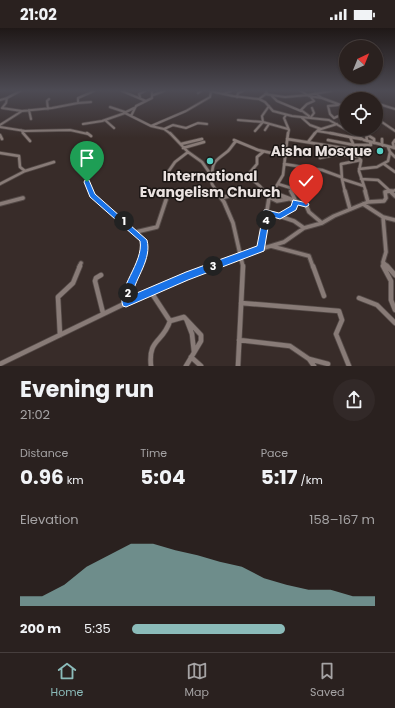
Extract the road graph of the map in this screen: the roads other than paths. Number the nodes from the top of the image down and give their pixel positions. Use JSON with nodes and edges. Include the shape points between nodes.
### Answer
{"nodes":[{"id":1,"x":269,"y":106,"type":"joint"},
{"id":2,"x":3,"y":107,"type":"edge"},
{"id":3,"x":55,"y":107,"type":"edge"},
{"id":4,"x":110,"y":107,"type":"dead end"},
{"id":5,"x":135,"y":107,"type":"joint"},
{"id":6,"x":195,"y":107,"type":"edge"},
{"id":7,"x":291,"y":107,"type":"edge"},
{"id":8,"x":305,"y":107,"type":"edge"},
{"id":9,"x":328,"y":107,"type":"edge"},
{"id":10,"x":312,"y":108,"type":"dead end"},
{"id":11,"x":48,"y":109,"type":"joint"},
{"id":12,"x":29,"y":110,"type":"junction"},
{"id":13,"x":22,"y":111,"type":"junction"},
{"id":14,"x":301,"y":111,"type":"junction"},
{"id":15,"x":125,"y":112,"type":"junction"},
{"id":16,"x":286,"y":115,"type":"junction"},
{"id":17,"x":131,"y":116,"type":"junction"},
{"id":18,"x":339,"y":116,"type":"edge"},
{"id":19,"x":300,"y":117,"type":"junction"},
{"id":20,"x":312,"y":117,"type":"junction"},
{"id":21,"x":334,"y":118,"type":"junction"},
{"id":22,"x":31,"y":119,"type":"dead end"},
{"id":23,"x":105,"y":120,"type":"junction"},
{"id":24,"x":238,"y":120,"type":"dead end"},
{"id":25,"x":297,"y":121,"type":"dead end"},
{"id":26,"x":262,"y":122,"type":"junction"},
{"id":27,"x":383,"y":123,"type":"edge"},
{"id":28,"x":83,"y":124,"type":"dead end"},
{"id":29,"x":207,"y":124,"type":"dead end"},
{"id":30,"x":269,"y":124,"type":"junction"},
{"id":31,"x":336,"y":124,"type":"junction"},
{"id":32,"x":0,"y":126,"type":"edge"},
{"id":33,"x":151,"y":126,"type":"junction"},
{"id":34,"x":114,"y":128,"type":"dead end"},
{"id":35,"x":288,"y":129,"type":"junction"},
{"id":36,"x":322,"y":129,"type":"junction"},
{"id":37,"x":22,"y":130,"type":"junction"},
{"id":38,"x":164,"y":130,"type":"junction"},
{"id":39,"x":265,"y":130,"type":"dead end"},
{"id":40,"x":255,"y":131,"type":"dead end"},
{"id":41,"x":316,"y":131,"type":"junction"},
{"id":42,"x":395,"y":131,"type":"edge"},
{"id":43,"x":328,"y":134,"type":"junction"},
{"id":44,"x":0,"y":135,"type":"edge"},
{"id":45,"x":91,"y":136,"type":"dead end"},
{"id":46,"x":366,"y":136,"type":"edge"},
{"id":47,"x":369,"y":136,"type":"edge"},
{"id":48,"x":350,"y":137,"type":"junction"},
{"id":49,"x":2,"y":139,"type":"dead end"},
{"id":50,"x":202,"y":139,"type":"dead end"},
{"id":51,"x":287,"y":139,"type":"junction"},
{"id":52,"x":361,"y":139,"type":"junction"},
{"id":53,"x":382,"y":139,"type":"dead end"},
{"id":54,"x":327,"y":140,"type":"junction"},
{"id":55,"x":395,"y":140,"type":"edge"},
{"id":56,"x":30,"y":141,"type":"dead end"},
{"id":57,"x":204,"y":142,"type":"dead end"},
{"id":58,"x":308,"y":142,"type":"junction"},
{"id":59,"x":368,"y":142,"type":"junction"},
{"id":60,"x":181,"y":144,"type":"junction"},
{"id":61,"x":374,"y":144,"type":"junction"},
{"id":62,"x":354,"y":145,"type":"junction"},
{"id":63,"x":331,"y":146,"type":"junction"},
{"id":64,"x":382,"y":146,"type":"junction"},
{"id":65,"x":388,"y":147,"type":"junction"},
{"id":66,"x":184,"y":148,"type":"junction"},
{"id":67,"x":395,"y":148,"type":"edge"},
{"id":68,"x":356,"y":150,"type":"junction"},
{"id":69,"x":188,"y":152,"type":"junction"},
{"id":70,"x":263,"y":152,"type":"junction"},
{"id":71,"x":390,"y":152,"type":"junction"},
{"id":72,"x":0,"y":153,"type":"edge"},
{"id":73,"x":85,"y":156,"type":"dead end"},
{"id":74,"x":285,"y":156,"type":"junction"},
{"id":75,"x":395,"y":157,"type":"edge"},
{"id":76,"x":320,"y":158,"type":"dead end"},
{"id":77,"x":360,"y":159,"type":"junction"},
{"id":78,"x":54,"y":162,"type":"dead end"},
{"id":79,"x":284,"y":164,"type":"junction"},
{"id":80,"x":384,"y":164,"type":"junction"},
{"id":81,"x":359,"y":169,"type":"junction"},
{"id":82,"x":25,"y":171,"type":"junction"},
{"id":83,"x":395,"y":172,"type":"edge"},
{"id":84,"x":166,"y":175,"type":"dead end"},
{"id":85,"x":246,"y":178,"type":"junction"},
{"id":86,"x":342,"y":178,"type":"junction"},
{"id":87,"x":211,"y":179,"type":"junction"},
{"id":88,"x":361,"y":179,"type":"junction"},
{"id":89,"x":0,"y":184,"type":"edge"},
{"id":90,"x":278,"y":184,"type":"junction"},
{"id":91,"x":364,"y":186,"type":"junction"},
{"id":92,"x":395,"y":190,"type":"edge"},
{"id":93,"x":390,"y":191,"type":"junction"},
{"id":94,"x":240,"y":193,"type":"dead end"},
{"id":95,"x":270,"y":194,"type":"junction"},
{"id":96,"x":395,"y":196,"type":"edge"},
{"id":97,"x":23,"y":198,"type":"dead end"},
{"id":98,"x":221,"y":198,"type":"junction"},
{"id":99,"x":289,"y":199,"type":"junction"},
{"id":100,"x":166,"y":200,"type":"dead end"},
{"id":101,"x":295,"y":202,"type":"junction"},
{"id":102,"x":368,"y":202,"type":"junction"},
{"id":103,"x":0,"y":204,"type":"edge"},
{"id":104,"x":363,"y":204,"type":"junction"},
{"id":105,"x":350,"y":209,"type":"junction"},
{"id":106,"x":267,"y":212,"type":"junction"},
{"id":107,"x":280,"y":216,"type":"junction"},
{"id":108,"x":383,"y":217,"type":"junction"},
{"id":109,"x":395,"y":220,"type":"edge"},
{"id":110,"x":322,"y":223,"type":"junction"},
{"id":111,"x":304,"y":228,"type":"junction"},
{"id":112,"x":136,"y":232,"type":"junction"},
{"id":113,"x":269,"y":246,"type":"junction"},
{"id":114,"x":261,"y":248,"type":"junction"},
{"id":115,"x":241,"y":255,"type":"junction"},
{"id":116,"x":383,"y":262,"type":"junction"},
{"id":117,"x":81,"y":263,"type":"dead end"},
{"id":118,"x":101,"y":275,"type":"dead end"},
{"id":119,"x":395,"y":275,"type":"edge"},
{"id":120,"x":151,"y":292,"type":"junction"},
{"id":121,"x":324,"y":296,"type":"dead end"},
{"id":122,"x":359,"y":298,"type":"dead end"},
{"id":123,"x":126,"y":303,"type":"junction"},
{"id":124,"x":241,"y":303,"type":"junction"},
{"id":125,"x":395,"y":310,"type":"edge"},
{"id":126,"x":103,"y":314,"type":"junction"},
{"id":127,"x":187,"y":320,"type":"junction"},
{"id":128,"x":170,"y":321,"type":"junction"},
{"id":129,"x":395,"y":323,"type":"edge"},
{"id":130,"x":60,"y":335,"type":"junction"},
{"id":131,"x":239,"y":340,"type":"junction"},
{"id":132,"x":192,"y":355,"type":"junction"},
{"id":133,"x":309,"y":359,"type":"junction"},
{"id":134,"x":0,"y":364,"type":"edge"},
{"id":135,"x":328,"y":364,"type":"dead end"},
{"id":136,"x":152,"y":366,"type":"edge"},
{"id":137,"x":186,"y":366,"type":"edge"},
{"id":138,"x":201,"y":366,"type":"edge"},
{"id":139,"x":238,"y":366,"type":"edge"},
{"id":140,"x":314,"y":366,"type":"edge"},
{"id":141,"x":349,"y":366,"type":"edge"}],
"edges":[{"from":1,"to":16,"type":"street","via":[[273,111]]},
{"from":1,"to":26,"type":"street","via":[[262,116]]},
{"from":2,"to":13,"type":"street"},
{"from":3,"to":11,"type":"street"},
{"from":4,"to":15,"type":"street"},
{"from":5,"to":15,"type":"street"},
{"from":5,"to":17,"type":"street"},
{"from":6,"to":33,"type":"street"},
{"from":7,"to":14,"type":"street"},
{"from":8,"to":14,"type":"street"},
{"from":9,"to":21,"type":"street"},
{"from":10,"to":20,"type":"street"},
{"from":11,"to":12,"type":"street"},
{"from":12,"to":13,"type":"street"},
{"from":12,"to":22,"type":"street"},
{"from":13,"to":32,"type":"street"},
{"from":14,"to":20,"type":"street"},
{"from":15,"to":17,"type":"street"},
{"from":15,"to":23,"type":"street"},
{"from":16,"to":19,"type":"street"},
{"from":16,"to":35,"type":"street","via":[[284,118]]},
{"from":17,"to":33,"type":"street"},
{"from":18,"to":21,"type":"street"},
{"from":19,"to":20,"type":"street"},
{"from":19,"to":25,"type":"street"},
{"from":19,"to":36,"type":"street","via":[[310,125]]},
{"from":20,"to":31,"type":"street"},
{"from":21,"to":31,"type":"street"},
{"from":23,"to":28,"type":"street"},
{"from":23,"to":34,"type":"street"},
{"from":24,"to":26,"type":"street"},
{"from":26,"to":30,"type":"street"},
{"from":26,"to":40,"type":"street"},
{"from":27,"to":42,"type":"street"},
{"from":29,"to":38,"type":"street","via":[[198,123],[186,128],[174,123]]},
{"from":30,"to":35,"type":"street"},
{"from":30,"to":39,"type":"street"},
{"from":31,"to":36,"type":"street"},
{"from":31,"to":52,"type":"street"},
{"from":32,"to":37,"type":"street"},
{"from":33,"to":38,"type":"street"},
{"from":35,"to":51,"type":"street"},
{"from":36,"to":41,"type":"street"},
{"from":37,"to":45,"type":"street","via":[[69,130]]},
{"from":37,"to":56,"type":"street"},
{"from":38,"to":60,"type":"street"},
{"from":41,"to":43,"type":"street"},
{"from":41,"to":58,"type":"street"},
{"from":43,"to":48,"type":"street"},
{"from":43,"to":54,"type":"street"},
{"from":44,"to":49,"type":"street"},
{"from":46,"to":59,"type":"street"},
{"from":47,"to":61,"type":"street","via":[[374,140]]},
{"from":48,"to":52,"type":"street"},
{"from":48,"to":62,"type":"street"},
{"from":50,"to":60,"type":"street"},
{"from":51,"to":58,"type":"street"},
{"from":51,"to":74,"type":"street"},
{"from":52,"to":59,"type":"street"},
{"from":53,"to":64,"type":"street"},
{"from":54,"to":62,"type":"street"},
{"from":54,"to":63,"type":"street"},
{"from":55,"to":67,"type":"street"},
{"from":57,"to":66,"type":"street"},
{"from":58,"to":63,"type":"street"},
{"from":59,"to":61,"type":"street"},
{"from":59,"to":62,"type":"street","via":[[371,146]]},
{"from":60,"to":66,"type":"street"},
{"from":61,"to":64,"type":"street"},
{"from":62,"to":68,"type":"street"},
{"from":63,"to":68,"type":"street"},
{"from":64,"to":65,"type":"street"},
{"from":65,"to":67,"type":"street"},
{"from":65,"to":71,"type":"street"},
{"from":66,"to":69,"type":"street"},
{"from":68,"to":77,"type":"street"},
{"from":69,"to":84,"type":"street","via":[[168,169]]},
{"from":69,"to":87,"type":"street","via":[[205,165]]},
{"from":70,"to":74,"type":"street"},
{"from":70,"to":85,"type":"street","via":[[257,157],[257,164]]},
{"from":70,"to":87,"type":"street","via":[[235,140],[228,151],[216,159]]},
{"from":71,"to":75,"type":"street"},
{"from":71,"to":80,"type":"street","via":[[389,160]]},
{"from":72,"to":82,"type":"street","via":[[19,156],[20,167]]},
{"from":73,"to":112,"type":"street","via":[[78,161],[86,175],[92,196]]},
{"from":74,"to":79,"type":"street"},
{"from":76,"to":77,"type":"street","via":[[339,154]]},
{"from":77,"to":81,"type":"street"},
{"from":77,"to":86,"type":"street","via":[[341,164]]},
{"from":78,"to":82,"type":"street"},
{"from":79,"to":86,"type":"street","via":[[322,170]]},
{"from":79,"to":90,"type":"street","via":[[283,175]]},
{"from":80,"to":81,"type":"street"},
{"from":80,"to":83,"type":"street"},
{"from":81,"to":88,"type":"street"},
{"from":82,"to":89,"type":"street"},
{"from":85,"to":87,"type":"street","via":[[226,174]]},
{"from":85,"to":95,"type":"street","via":[[259,184]]},
{"from":86,"to":91,"type":"street"},
{"from":86,"to":105,"type":"street"},
{"from":87,"to":98,"type":"street"},
{"from":88,"to":91,"type":"street"},
{"from":88,"to":93,"type":"street","via":[[378,180]]},
{"from":90,"to":95,"type":"street"},
{"from":90,"to":101,"type":"street","via":[[291,188],[296,198]]},
{"from":91,"to":102,"type":"street"},
{"from":92,"to":93,"type":"street"},
{"from":93,"to":96,"type":"street"},
{"from":93,"to":102,"type":"street","via":[[385,192],[384,201]]},
{"from":94,"to":98,"type":"street"},
{"from":95,"to":99,"type":"street"},
{"from":95,"to":99,"type":"street","via":[[277,201]]},
{"from":95,"to":106,"type":"street"},
{"from":97,"to":103,"type":"street"},
{"from":98,"to":115,"type":"street","via":[[235,228]]},
{"from":99,"to":101,"type":"street"},
{"from":100,"to":112,"type":"street","via":[[157,227]]},
{"from":101,"to":107,"type":"street","via":[[294,208]]},
{"from":101,"to":110,"type":"street","via":[[306,205],[309,212]]},
{"from":102,"to":104,"type":"street"},
{"from":104,"to":105,"type":"street"},
{"from":104,"to":108,"type":"street"},
{"from":105,"to":110,"type":"street"},
{"from":106,"to":107,"type":"street"},
{"from":106,"to":114,"type":"street"},
{"from":107,"to":111,"type":"street"},
{"from":108,"to":109,"type":"street"},
{"from":108,"to":116,"type":"street","via":[[386,252]]},
{"from":110,"to":111,"type":"street"},
{"from":111,"to":113,"type":"street","via":[[287,240]]},
{"from":112,"to":123,"type":"street","via":[[143,240],[143,257],[129,289]]},
{"from":113,"to":114,"type":"street"},
{"from":113,"to":121,"type":"street","via":[[308,254]]},
{"from":114,"to":115,"type":"street"},
{"from":115,"to":120,"type":"street"},
{"from":115,"to":124,"type":"street"},
{"from":116,"to":119,"type":"street"},
{"from":116,"to":125,"type":"street","via":[[392,283],[390,297]]},
{"from":117,"to":130,"type":"street","via":[[73,283],[58,297]]},
{"from":118,"to":126,"type":"street","via":[[95,281]]},
{"from":120,"to":123,"type":"street"},
{"from":120,"to":128,"type":"street"},
{"from":122,"to":129,"type":"street","via":[[377,305]]},
{"from":123,"to":126,"type":"street"},
{"from":124,"to":131,"type":"street"},
{"from":124,"to":141,"type":"street","via":[[339,311],[342,322],[336,334]]},
{"from":126,"to":130,"type":"street"},
{"from":127,"to":128,"type":"street","via":[[182,317]]},
{"from":127,"to":132,"type":"street","via":[[192,334]]},
{"from":127,"to":132,"type":"street","via":[[201,335],[201,341]]},
{"from":128,"to":136,"type":"street","via":[[167,329],[150,348]]},
{"from":130,"to":134,"type":"street"},
{"from":131,"to":133,"type":"street","via":[[290,346]]},
{"from":131,"to":139,"type":"street"},
{"from":132,"to":137,"type":"street"},
{"from":132,"to":138,"type":"street"},
{"from":133,"to":135,"type":"street"},
{"from":133,"to":140,"type":"street"}]}
